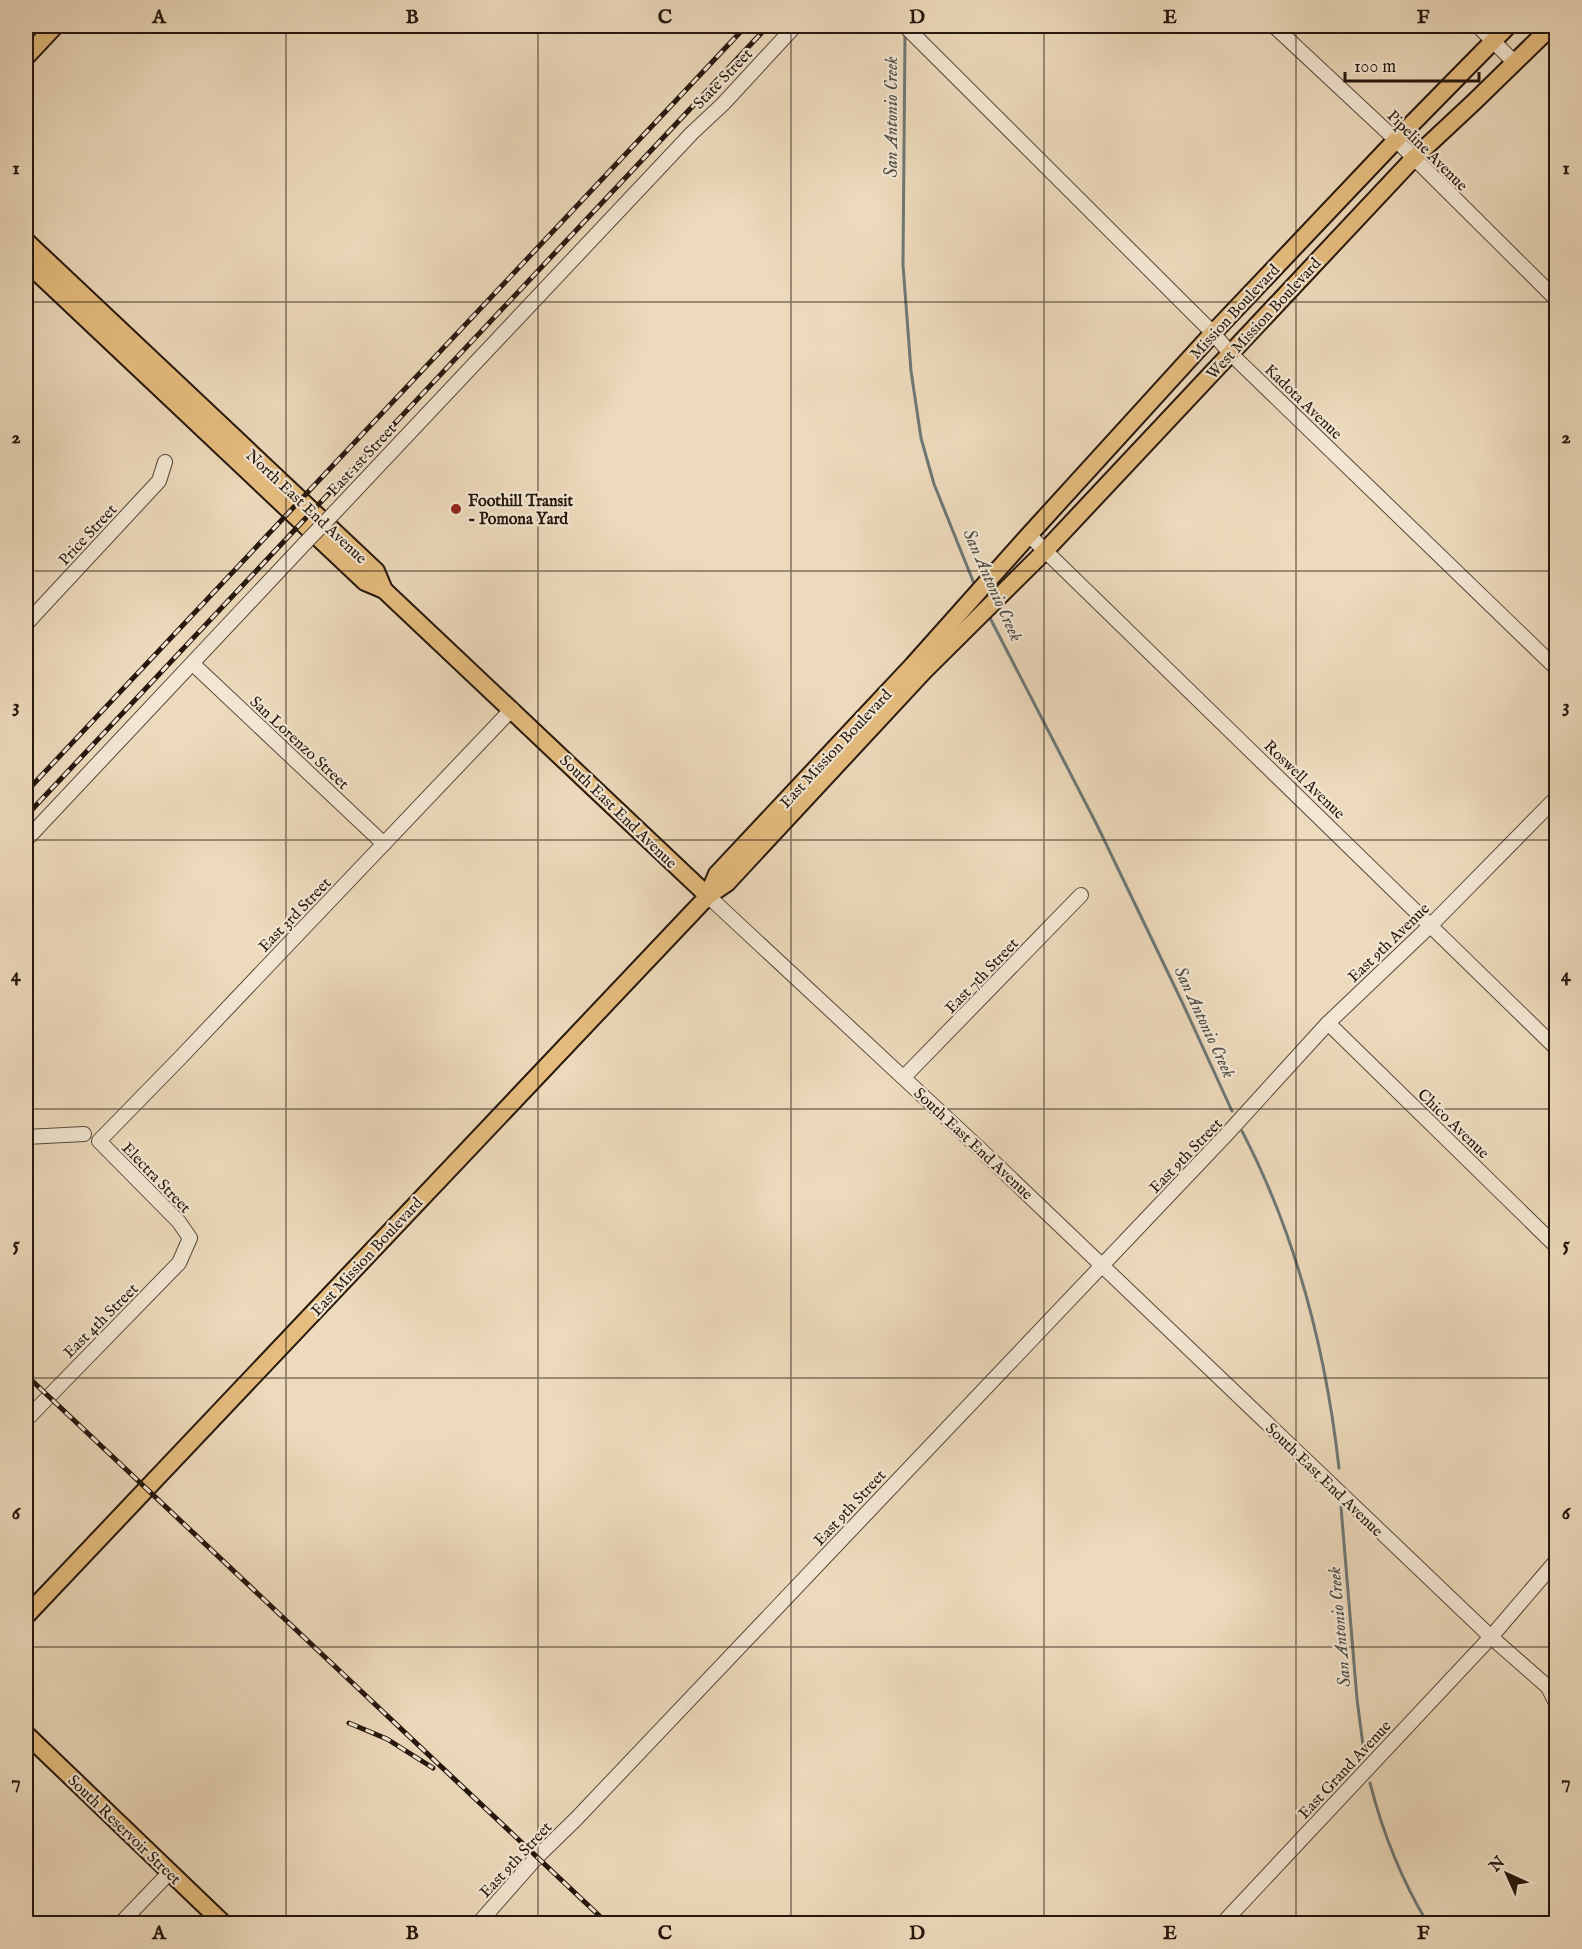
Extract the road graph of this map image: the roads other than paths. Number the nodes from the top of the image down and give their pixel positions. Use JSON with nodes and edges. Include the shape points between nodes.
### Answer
{"nodes":[{"id":1,"x":30,"y":26,"type":"edge"},
{"id":2,"x":55,"y":26,"type":"edge"},
{"id":3,"x":795,"y":26,"type":"edge"},
{"id":4,"x":1274,"y":26,"type":"edge"},
{"id":5,"x":1478,"y":26,"type":"edge"},
{"id":6,"x":1508,"y":26,"type":"edge"},
{"id":7,"x":1552,"y":26,"type":"edge"},
{"id":8,"x":907,"y":28,"type":"edge"},
{"id":9,"x":26,"y":31,"type":"edge"},
{"id":10,"x":1493,"y":40,"type":"junction"},
{"id":11,"x":26,"y":57,"type":"edge"},
{"id":12,"x":1514,"y":62,"type":"junction"},
{"id":13,"x":697,"y":127,"type":"joint"},
{"id":14,"x":1396,"y":140,"type":"junction"},
{"id":15,"x":1413,"y":159,"type":"junction"},
{"id":16,"x":26,"y":241,"type":"edge"},
{"id":17,"x":26,"y":262,"type":"edge"},
{"id":18,"x":1557,"y":299,"type":"edge"},
{"id":19,"x":80,"y":303,"type":"junction"},
{"id":20,"x":1213,"y":333,"type":"junction"},
{"id":21,"x":1230,"y":353,"type":"junction"},
{"id":22,"x":165,"y":462,"type":"dead end"},
{"id":23,"x":1029,"y":535,"type":"junction"},
{"id":24,"x":1045,"y":551,"type":"junction"},
{"id":25,"x":384,"y":590,"type":"joint"},
{"id":26,"x":968,"y":603,"type":"joint"},
{"id":27,"x":980,"y":617,"type":"joint"},
{"id":28,"x":26,"y":624,"type":"edge"},
{"id":29,"x":193,"y":664,"type":"junction"},
{"id":30,"x":1557,"y":668,"type":"edge"},
{"id":31,"x":512,"y":709,"type":"junction"},
{"id":32,"x":1557,"y":798,"type":"edge"},
{"id":33,"x":26,"y":840,"type":"edge"},
{"id":34,"x":384,"y":844,"type":"junction"},
{"id":35,"x":708,"y":896,"type":"junction"},
{"id":36,"x":1081,"y":896,"type":"dead end"},
{"id":37,"x":1432,"y":924,"type":"junction"},
{"id":38,"x":1328,"y":1023,"type":"junction"},
{"id":39,"x":1557,"y":1048,"type":"edge"},
{"id":40,"x":904,"y":1077,"type":"junction"},
{"id":41,"x":1246,"y":1114,"type":"joint"},
{"id":42,"x":84,"y":1134,"type":"dead end"},
{"id":43,"x":26,"y":1137,"type":"edge"},
{"id":44,"x":99,"y":1141,"type":"joint"},
{"id":45,"x":190,"y":1238,"type":"joint"},
{"id":46,"x":1557,"y":1246,"type":"edge"},
{"id":47,"x":1102,"y":1264,"type":"junction"},
{"id":48,"x":26,"y":1420,"type":"edge"},
{"id":49,"x":1557,"y":1561,"type":"edge"},
{"id":50,"x":26,"y":1616,"type":"edge"},
{"id":51,"x":1491,"y":1637,"type":"junction"},
{"id":52,"x":1557,"y":1703,"type":"edge"},
{"id":53,"x":26,"y":1734,"type":"edge"},
{"id":54,"x":170,"y":1872,"type":"junction"},
{"id":55,"x":120,"y":1923,"type":"edge"},
{"id":56,"x":224,"y":1923,"type":"edge"},
{"id":57,"x":478,"y":1923,"type":"edge"},
{"id":58,"x":1222,"y":1923,"type":"edge"}],
"edges":[{"from":1,"to":9,"type":"main road"},
{"from":2,"to":11,"type":"main road"},
{"from":3,"to":13,"type":"street","name":"State Street"},
{"from":4,"to":14,"type":"street","name":"Pipeline Avenue"},
{"from":5,"to":10,"type":"street"},
{"from":6,"to":10,"type":"main road","name":"Mission Boulevard"},
{"from":7,"to":12,"type":"main road","name":"West Mission Boulevard"},
{"from":8,"to":20,"type":"street","name":"Kadota Avenue"},
{"from":10,"to":12,"type":"street"},
{"from":10,"to":14,"type":"main road","name":"Mission Boulevard"},
{"from":12,"to":15,"type":"main road","name":"West Mission Boulevard"},
{"from":13,"to":29,"type":"street","name":"East 1st Street","bridge":true},
{"from":14,"to":15,"type":"street","name":"Pipeline Avenue"},
{"from":14,"to":20,"type":"main road","name":"Mission Boulevard"},
{"from":15,"to":18,"type":"street","name":"Pipeline Avenue"},
{"from":15,"to":21,"type":"main road","name":"West Mission Boulevard"},
{"from":16,"to":19,"type":"main road","name":"North East End Avenue"},
{"from":17,"to":19,"type":"main road","name":"North East End Avenue"},
{"from":19,"to":25,"type":"main road","name":"North East End Avenue","via":[[376,571]]},
{"from":20,"to":21,"type":"street","name":"Kadota Avenue"},
{"from":20,"to":23,"type":"main road","name":"Mission Boulevard"},
{"from":21,"to":24,"type":"main road","name":"West Mission Boulevard"},
{"from":21,"to":30,"type":"street","name":"Kadota Avenue"},
{"from":22,"to":28,"type":"street","name":"Price Street","via":[[159,481]]},
{"from":23,"to":24,"type":"street","name":"Roswell Avenue"},
{"from":23,"to":26,"type":"main road","name":"Mission Boulevard"},
{"from":24,"to":27,"type":"main road","name":"West Mission Boulevard"},
{"from":24,"to":37,"type":"street","name":"Roswell Avenue"},
{"from":25,"to":31,"type":"main road","name":"South East End Avenue"},
{"from":26,"to":35,"type":"main road","name":"East Mission Boulevard","via":[[717,874]]},
{"from":27,"to":35,"type":"main road","name":"East Mission Boulevard","via":[[924,671],[727,883]]},
{"from":29,"to":33,"type":"street","name":"East 1st Street"},
{"from":29,"to":34,"type":"street","name":"San Lorenzo Street"},
{"from":31,"to":34,"type":"street","name":"East 3rd Street"},
{"from":31,"to":35,"type":"main road","name":"South East End Avenue"},
{"from":32,"to":37,"type":"street","name":"East 9th Avenue"},
{"from":34,"to":44,"type":"street","name":"East 3rd Street"},
{"from":35,"to":40,"type":"street","name":"South East End Avenue"},
{"from":35,"to":50,"type":"main road","name":"East Mission Boulevard"},
{"from":36,"to":40,"type":"street","name":"East 7th Street"},
{"from":37,"to":38,"type":"street","name":"East 9th Avenue"},
{"from":37,"to":39,"type":"street","name":"Roswell Avenue"},
{"from":38,"to":41,"type":"street","name":"East 9th Avenue"},
{"from":38,"to":46,"type":"street","name":"Chico Avenue"},
{"from":40,"to":47,"type":"street","name":"South East End Avenue"},
{"from":41,"to":47,"type":"street","name":"East 9th Street"},
{"from":42,"to":43,"type":"street"},
{"from":44,"to":45,"type":"street","name":"Electra Street"},
{"from":45,"to":48,"type":"street","name":"East 4th Street","via":[[179,1263]]},
{"from":47,"to":51,"type":"street","name":"South East End Avenue"},
{"from":47,"to":57,"type":"street","name":"East 9th Street"},
{"from":49,"to":51,"type":"street","name":"East Grand Avenue"},
{"from":51,"to":52,"type":"street","name":"South East End Avenue","via":[[1548,1687]]},
{"from":51,"to":58,"type":"street","name":"East Grand Avenue"},
{"from":53,"to":54,"type":"main road","name":"South Reservoir Street"},
{"from":54,"to":55,"type":"street"},
{"from":54,"to":56,"type":"main road","name":"South Reservoir Street"}]}
